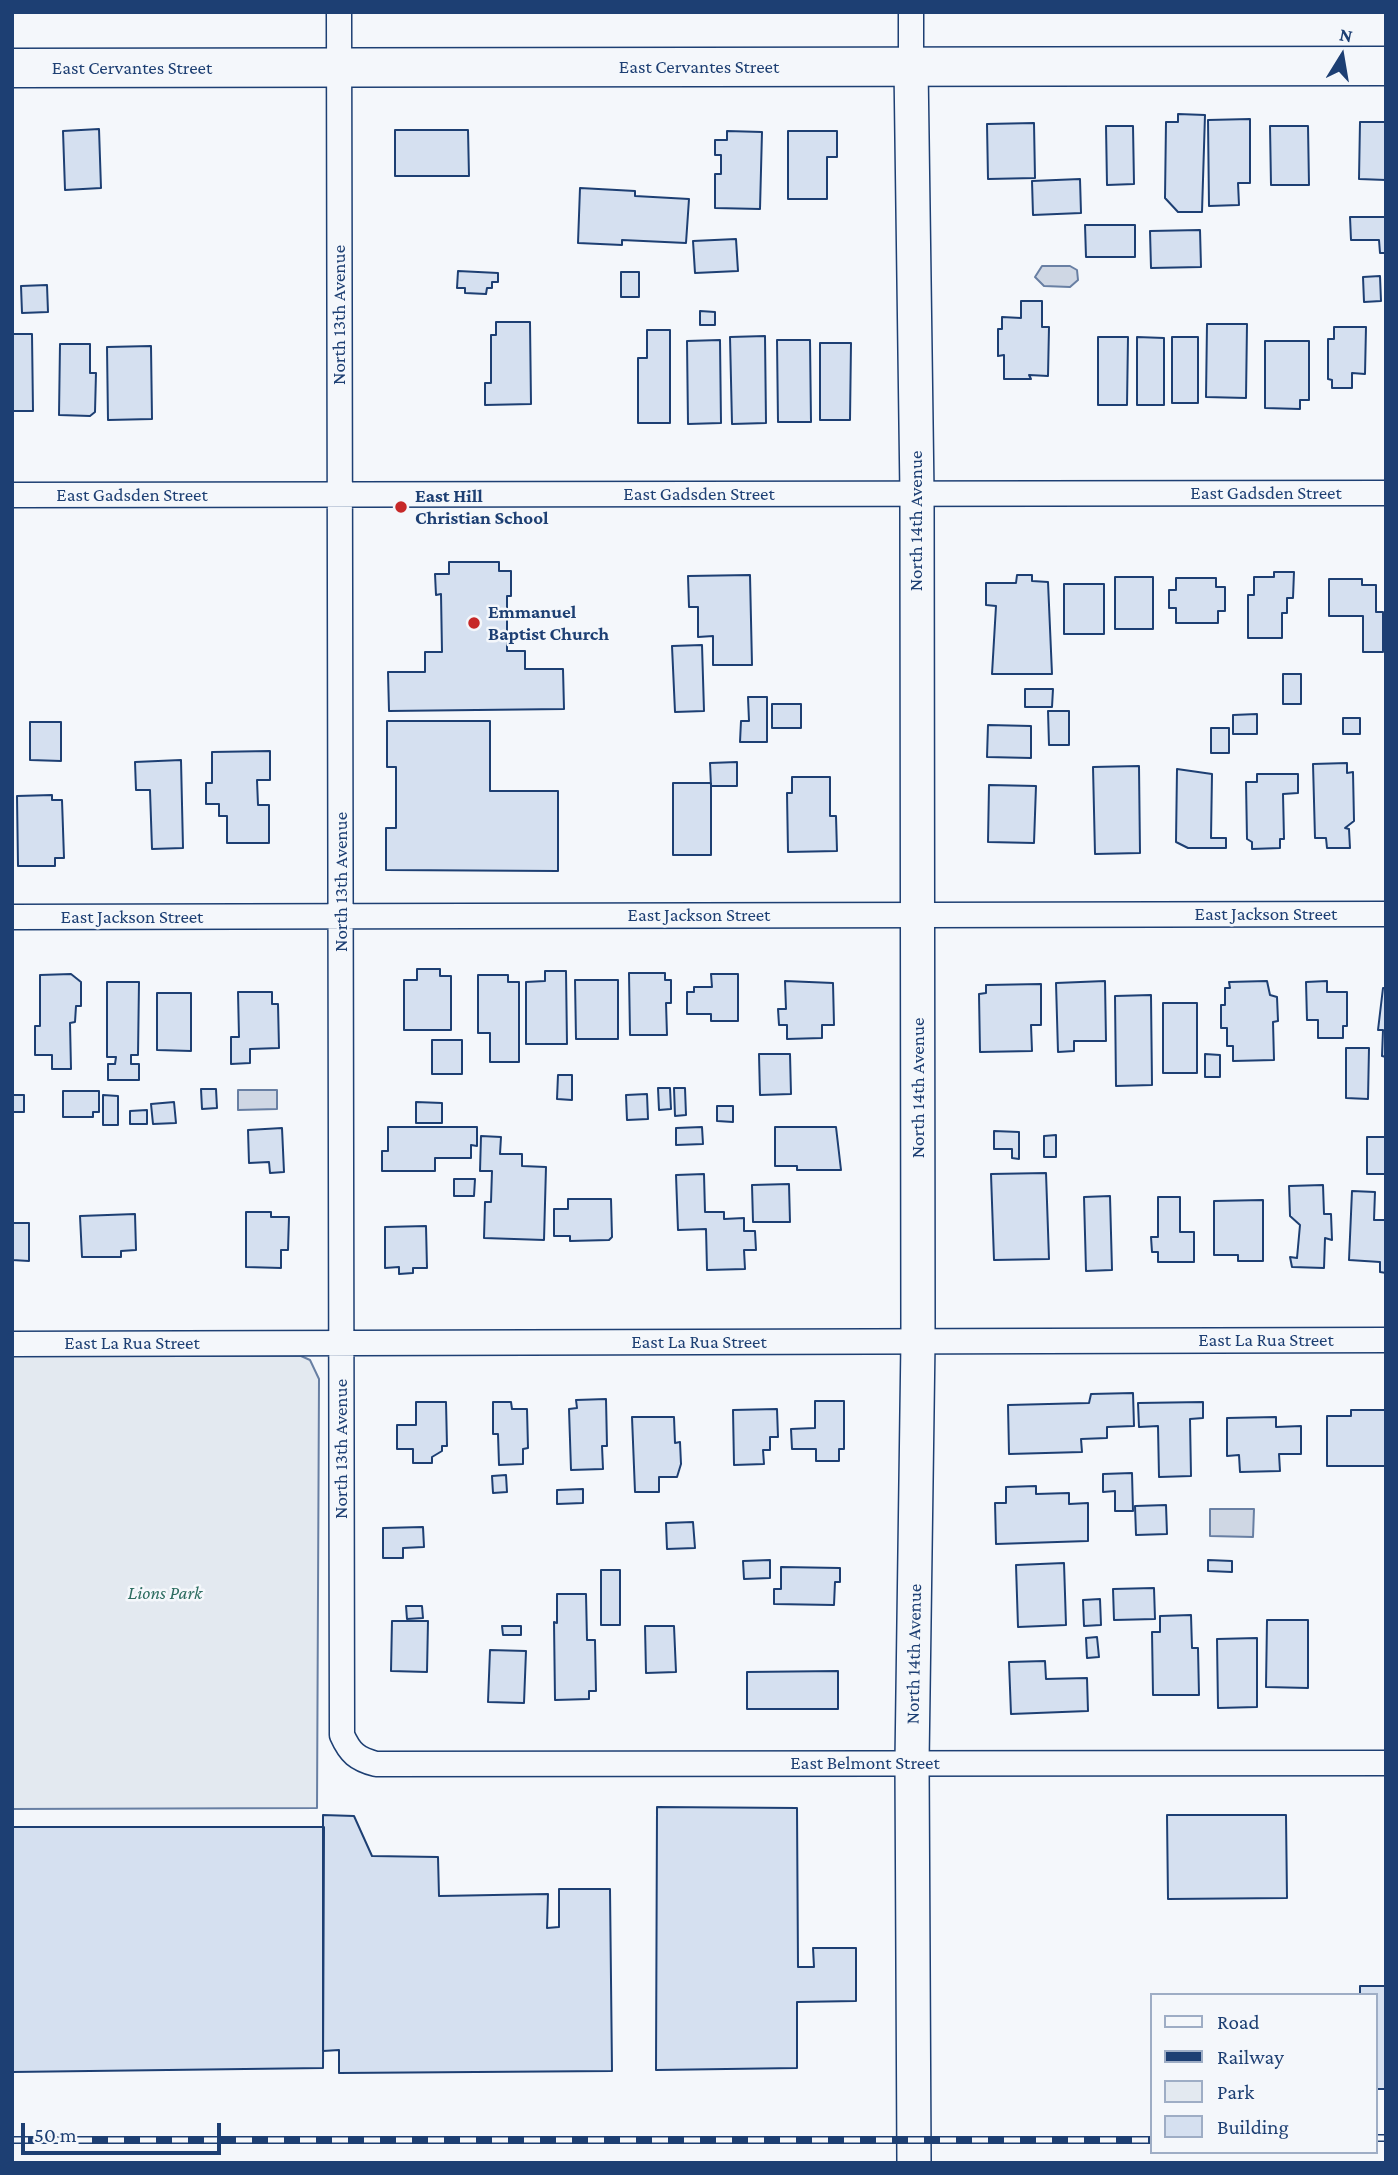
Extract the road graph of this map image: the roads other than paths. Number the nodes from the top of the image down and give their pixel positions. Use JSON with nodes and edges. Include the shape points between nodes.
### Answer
{"nodes":[{"id":1,"x":339,"y":12,"type":"edge"},
{"id":2,"x":911,"y":12,"type":"edge"},
{"id":3,"x":911,"y":66,"type":"junction"},
{"id":4,"x":1386,"y":66,"type":"edge"},
{"id":5,"x":340,"y":67,"type":"junction"},
{"id":6,"x":12,"y":68,"type":"edge"},
{"id":7,"x":1386,"y":493,"type":"edge"},
{"id":8,"x":917,"y":494,"type":"junction"},
{"id":9,"x":12,"y":495,"type":"edge"},
{"id":10,"x":339,"y":495,"type":"junction"},
{"id":11,"x":1386,"y":914,"type":"edge"},
{"id":12,"x":917,"y":915,"type":"junction"},
{"id":13,"x":341,"y":916,"type":"junction"},
{"id":14,"x":12,"y":917,"type":"edge"},
{"id":15,"x":1386,"y":1340,"type":"edge"},
{"id":16,"x":918,"y":1341,"type":"junction"},
{"id":17,"x":12,"y":1343,"type":"edge"},
{"id":18,"x":341,"y":1343,"type":"junction"},
{"id":19,"x":349,"y":1750,"type":"joint"},
{"id":20,"x":912,"y":1762,"type":"junction"},
{"id":21,"x":1386,"y":1763,"type":"edge"},
{"id":22,"x":915,"y":2163,"type":"edge"}],
"edges":[{"from":1,"to":5,"type":"street","name":"North 13th Avenue"},
{"from":2,"to":3,"type":"street","name":"North 14th Avenue"},
{"from":3,"to":4,"type":"main road","name":"East Cervantes Street"},
{"from":3,"to":5,"type":"main road","name":"East Cervantes Street"},
{"from":3,"to":8,"type":"street","name":"North 14th Avenue"},
{"from":5,"to":6,"type":"main road","name":"East Cervantes Street"},
{"from":5,"to":10,"type":"street","name":"North 13th Avenue"},
{"from":7,"to":8,"type":"street","name":"East Gadsden Street"},
{"from":8,"to":10,"type":"street","name":"East Gadsden Street"},
{"from":8,"to":12,"type":"street","name":"North 14th Avenue"},
{"from":9,"to":10,"type":"street","name":"East Gadsden Street"},
{"from":10,"to":13,"type":"street","name":"North 13th Avenue"},
{"from":11,"to":12,"type":"street","name":"East Jackson Street"},
{"from":12,"to":13,"type":"street","name":"East Jackson Street"},
{"from":12,"to":16,"type":"street","name":"North 14th Avenue"},
{"from":13,"to":14,"type":"street","name":"East Jackson Street"},
{"from":13,"to":18,"type":"street","name":"North 13th Avenue"},
{"from":15,"to":16,"type":"street","name":"East La Rua Street"},
{"from":16,"to":18,"type":"street","name":"East La Rua Street"},
{"from":16,"to":20,"type":"street","name":"North 14th Avenue"},
{"from":17,"to":18,"type":"street","name":"East La Rua Street"},
{"from":18,"to":19,"type":"street","name":"North 13th Avenue","via":[[342,1735]]},
{"from":19,"to":20,"type":"street","name":"East Belmont Street","via":[[360,1760],[376,1764]]},
{"from":20,"to":21,"type":"street","name":"East Belmont Street"},
{"from":20,"to":22,"type":"street","name":"North 14th Avenue"}]}
